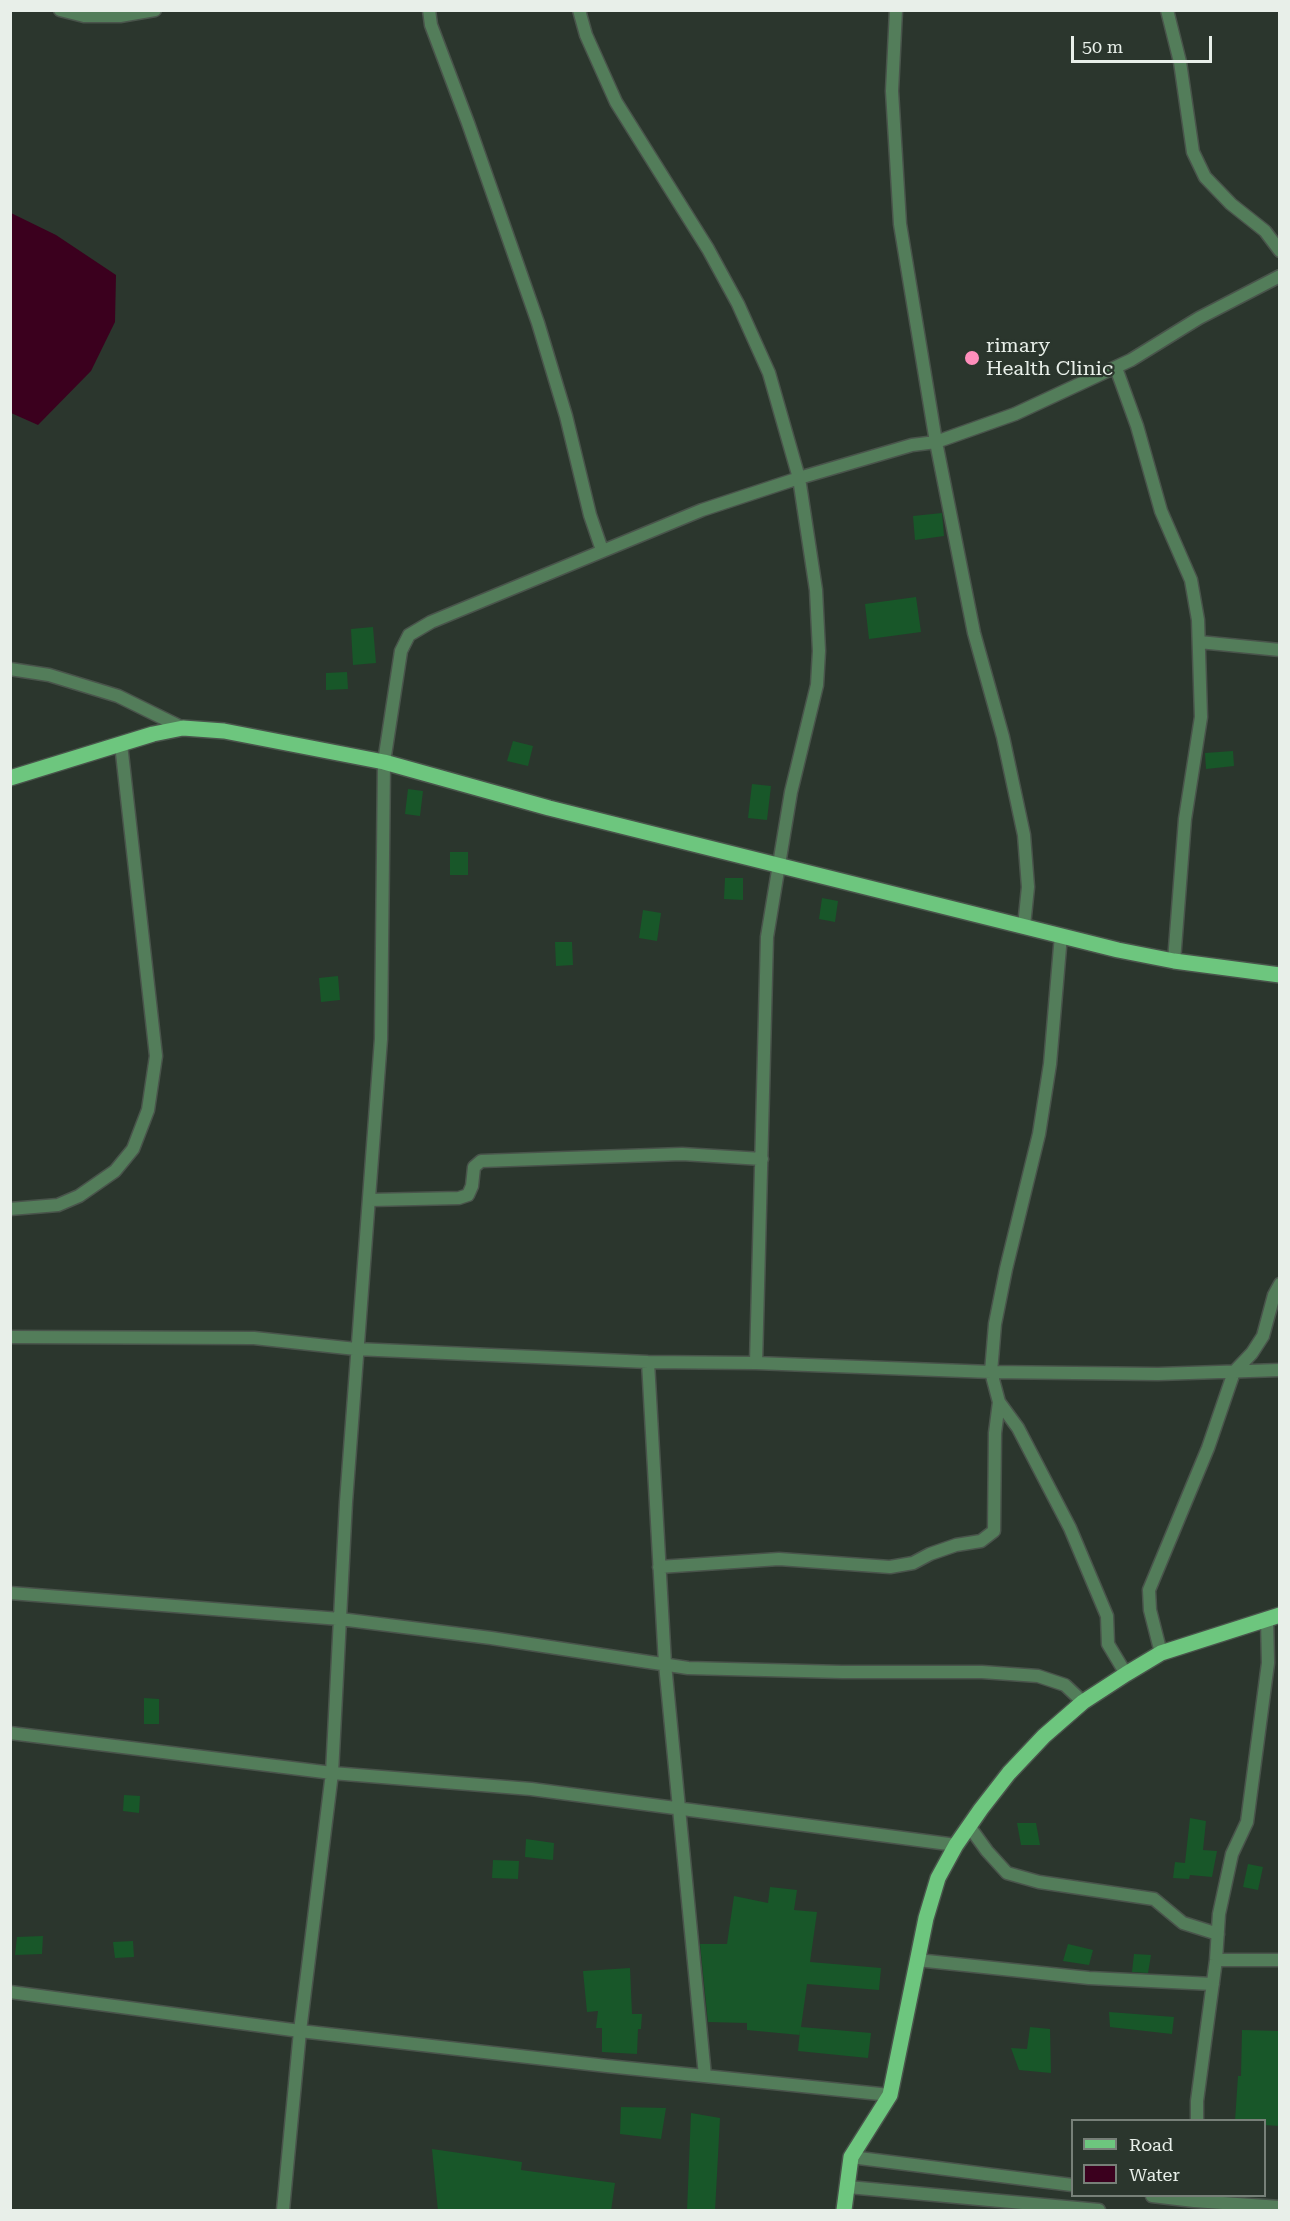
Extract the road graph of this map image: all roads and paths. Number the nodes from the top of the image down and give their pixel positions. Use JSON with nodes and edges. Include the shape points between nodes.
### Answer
{"nodes":[{"id":1,"x":60,"y":10,"type":"edge"},
{"id":2,"x":155,"y":10,"type":"edge"},
{"id":3,"x":429,"y":10,"type":"edge"},
{"id":4,"x":579,"y":10,"type":"edge"},
{"id":5,"x":896,"y":10,"type":"edge"},
{"id":6,"x":1167,"y":10,"type":"edge"},
{"id":7,"x":1280,"y":250,"type":"edge"},
{"id":8,"x":1280,"y":276,"type":"edge"},
{"id":9,"x":1116,"y":368,"type":"junction"},
{"id":10,"x":936,"y":442,"type":"junction"},
{"id":11,"x":799,"y":478,"type":"junction"},
{"id":12,"x":602,"y":550,"type":"junction"},
{"id":13,"x":1199,"y":642,"type":"junction"},
{"id":14,"x":1280,"y":651,"type":"edge"},
{"id":15,"x":10,"y":669,"type":"edge"},
{"id":16,"x":183,"y":728,"type":"junction"},
{"id":17,"x":121,"y":744,"type":"junction"},
{"id":18,"x":384,"y":762,"type":"junction"},
{"id":19,"x":10,"y":778,"type":"edge"},
{"id":20,"x":778,"y":865,"type":"junction"},
{"id":21,"x":1024,"y":926,"type":"junction"},
{"id":22,"x":1061,"y":935,"type":"junction"},
{"id":23,"x":1174,"y":961,"type":"junction"},
{"id":24,"x":1280,"y":975,"type":"edge"},
{"id":25,"x":762,"y":1159,"type":"junction"},
{"id":26,"x":370,"y":1200,"type":"junction"},
{"id":27,"x":10,"y":1209,"type":"edge"},
{"id":28,"x":1280,"y":1284,"type":"edge"},
{"id":29,"x":10,"y":1337,"type":"edge"},
{"id":30,"x":356,"y":1349,"type":"junction"},
{"id":31,"x":648,"y":1362,"type":"junction"},
{"id":32,"x":756,"y":1363,"type":"junction"},
{"id":33,"x":1280,"y":1371,"type":"edge"},
{"id":34,"x":992,"y":1372,"type":"junction"},
{"id":35,"x":1234,"y":1372,"type":"junction"},
{"id":36,"x":999,"y":1402,"type":"junction"},
{"id":37,"x":659,"y":1567,"type":"junction"},
{"id":38,"x":10,"y":1593,"type":"edge"},
{"id":39,"x":1273,"y":1617,"type":"edge"},
{"id":40,"x":340,"y":1618,"type":"junction"},
{"id":41,"x":1161,"y":1653,"type":"junction"},
{"id":42,"x":665,"y":1664,"type":"junction"},
{"id":43,"x":1126,"y":1674,"type":"junction"},
{"id":44,"x":1083,"y":1702,"type":"junction"},
{"id":45,"x":10,"y":1733,"type":"edge"},
{"id":46,"x":332,"y":1773,"type":"junction"},
{"id":47,"x":678,"y":1808,"type":"junction"},
{"id":48,"x":969,"y":1826,"type":"junction"},
{"id":49,"x":956,"y":1845,"type":"junction"},
{"id":50,"x":1218,"y":1934,"type":"junction"},
{"id":51,"x":917,"y":1960,"type":"junction"},
{"id":52,"x":1216,"y":1960,"type":"junction"},
{"id":53,"x":1280,"y":1960,"type":"edge"},
{"id":54,"x":1213,"y":1984,"type":"junction"},
{"id":55,"x":10,"y":1992,"type":"edge"},
{"id":56,"x":300,"y":2031,"type":"junction"},
{"id":57,"x":705,"y":2076,"type":"junction"},
{"id":58,"x":890,"y":2095,"type":"junction"},
{"id":59,"x":1197,"y":2119,"type":"edge"},
{"id":60,"x":851,"y":2157,"type":"junction"},
{"id":61,"x":1071,"y":2186,"type":"edge"},
{"id":62,"x":848,"y":2187,"type":"junction"},
{"id":63,"x":1174,"y":2197,"type":"edge"},
{"id":64,"x":1195,"y":2198,"type":"edge"},
{"id":65,"x":1280,"y":2207,"type":"edge"},
{"id":66,"x":283,"y":2211,"type":"edge"},
{"id":67,"x":844,"y":2211,"type":"edge"},
{"id":68,"x":1099,"y":2211,"type":"edge"}],
"edges":[{"from":1,"to":2,"type":"street","via":[[84,16],[120,16]]},
{"from":3,"to":12,"type":"street","via":[[431,25],[538,323]]},
{"from":4,"to":11,"type":"street","via":[[616,102],[738,304],[769,374]]},
{"from":5,"to":10,"type":"street","via":[[892,91],[900,224]]},
{"from":6,"to":7,"type":"street","via":[[1180,62],[1192,152],[1205,177],[1265,231]]},
{"from":8,"to":9,"type":"street","via":[[1198,318]]},
{"from":9,"to":10,"type":"street","via":[[1015,414]]},
{"from":9,"to":13,"type":"street","via":[[1161,511],[1191,580]]},
{"from":10,"to":11,"type":"street","via":[[912,445]]},
{"from":10,"to":21,"type":"street","via":[[974,633],[1024,835],[1028,887]]},
{"from":11,"to":12,"type":"street","via":[[702,510]]},
{"from":11,"to":20,"type":"street","via":[[816,590],[819,651],[817,685]]},
{"from":12,"to":18,"type":"street","via":[[431,622],[409,635],[400,651]]},
{"from":13,"to":14,"type":"street"},
{"from":13,"to":23,"type":"street","via":[[1201,717],[1185,819]]},
{"from":15,"to":16,"type":"street","via":[[49,675],[118,696]]},
{"from":16,"to":17,"type":"main road"},
{"from":16,"to":18,"type":"main road","via":[[224,731]]},
{"from":17,"to":19,"type":"main road"},
{"from":17,"to":27,"type":"street","via":[[156,1056],[148,1110],[134,1149],[116,1171],[58,1205]]},
{"from":18,"to":20,"type":"main road"},
{"from":18,"to":26,"type":"street","via":[[381,1039]]},
{"from":20,"to":21,"type":"main road"},
{"from":20,"to":25,"type":"street","via":[[766,938]]},
{"from":21,"to":22,"type":"main road"},
{"from":22,"to":23,"type":"main road"},
{"from":22,"to":34,"type":"street","via":[[1050,1064],[1039,1134],[995,1324]]},
{"from":23,"to":24,"type":"main road"},
{"from":25,"to":26,"type":"street","via":[[682,1154],[481,1161],[474,1167],[468,1196]]},
{"from":25,"to":32,"type":"street"},
{"from":26,"to":30,"type":"street"},
{"from":28,"to":35,"type":"street","via":[[1263,1336]]},
{"from":29,"to":30,"type":"street","via":[[254,1338]]},
{"from":30,"to":31,"type":"street"},
{"from":30,"to":40,"type":"street"},
{"from":31,"to":32,"type":"street"},
{"from":31,"to":37,"type":"street"},
{"from":32,"to":34,"type":"street"},
{"from":33,"to":35,"type":"street"},
{"from":34,"to":35,"type":"street"},
{"from":34,"to":36,"type":"street"},
{"from":35,"to":41,"type":"street","via":[[1208,1448],[1149,1590]]},
{"from":36,"to":37,"type":"street","via":[[994,1531],[981,1541],[956,1545],[913,1563],[890,1567],[779,1559]]},
{"from":36,"to":43,"type":"street","via":[[1018,1428],[1070,1528],[1107,1616],[1108,1644]]},
{"from":37,"to":42,"type":"street"},
{"from":38,"to":40,"type":"street"},
{"from":39,"to":41,"type":"main road"},
{"from":39,"to":50,"type":"street","via":[[1247,1822],[1232,1854]]},
{"from":40,"to":42,"type":"street"},
{"from":40,"to":46,"type":"street"},
{"from":41,"to":43,"type":"main road"},
{"from":42,"to":44,"type":"street","via":[[688,1668],[1038,1676],[1065,1685]]},
{"from":42,"to":47,"type":"street"},
{"from":43,"to":44,"type":"main road"},
{"from":44,"to":48,"type":"main road","via":[[1009,1773]]},
{"from":45,"to":46,"type":"street"},
{"from":46,"to":47,"type":"street","via":[[531,1789]]},
{"from":46,"to":56,"type":"street"},
{"from":47,"to":49,"type":"street"},
{"from":47,"to":57,"type":"street"},
{"from":48,"to":49,"type":"main road"},
{"from":48,"to":50,"type":"street","via":[[1007,1873],[1039,1882],[1154,1899],[1183,1923]]},
{"from":49,"to":51,"type":"main road","via":[[938,1878]]},
{"from":50,"to":52,"type":"street"},
{"from":51,"to":54,"type":"street","via":[[1089,1978]]},
{"from":51,"to":58,"type":"main road"},
{"from":52,"to":53,"type":"street"},
{"from":52,"to":54,"type":"street"},
{"from":54,"to":59,"type":"street"},
{"from":55,"to":56,"type":"street"},
{"from":56,"to":57,"type":"street"},
{"from":56,"to":66,"type":"street"},
{"from":57,"to":58,"type":"street"},
{"from":58,"to":60,"type":"main road"},
{"from":60,"to":61,"type":"street"},
{"from":60,"to":62,"type":"main road"},
{"from":62,"to":67,"type":"main road"},
{"from":62,"to":68,"type":"street"},
{"from":63,"to":64,"type":"street"},
{"from":64,"to":65,"type":"street"}]}
